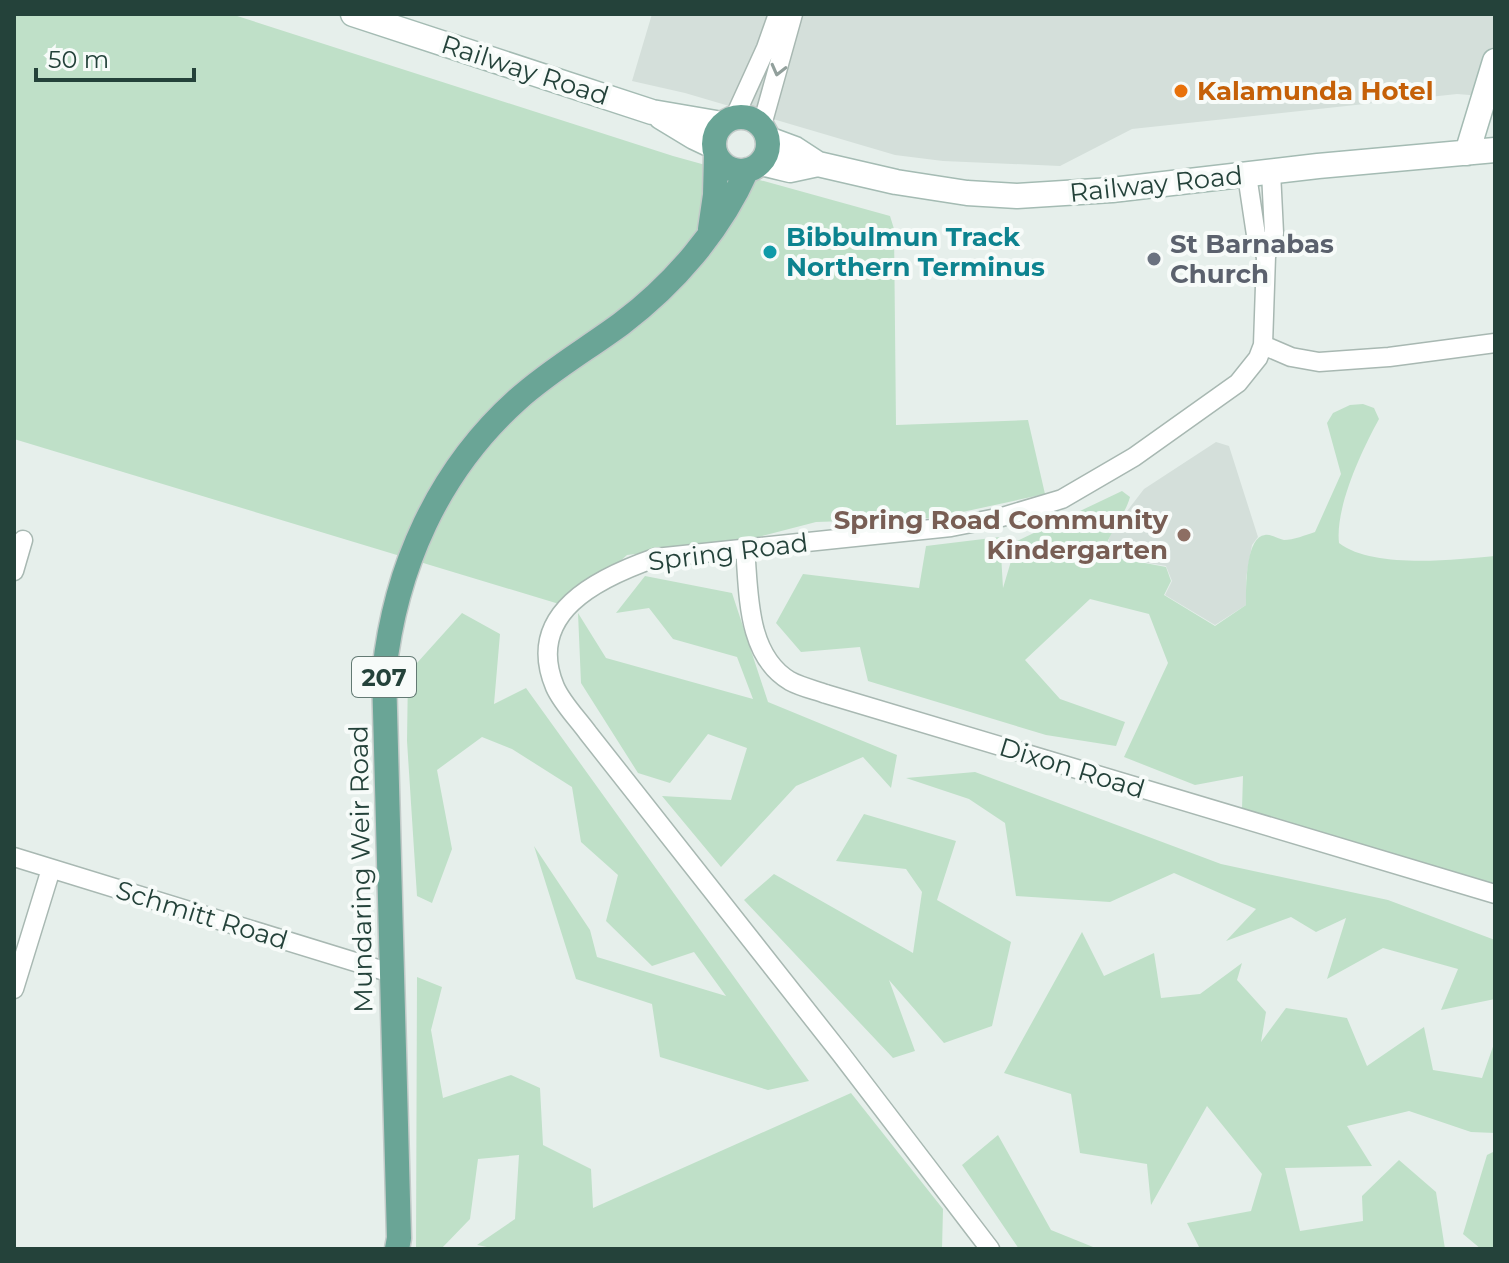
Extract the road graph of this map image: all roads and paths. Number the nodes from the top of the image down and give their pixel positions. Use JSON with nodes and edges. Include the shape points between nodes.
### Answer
{"nodes":[{"id":1,"x":353,"y":14,"type":"edge"},
{"id":2,"x":778,"y":14,"type":"edge"},
{"id":3,"x":793,"y":14,"type":"edge"},
{"id":4,"x":1495,"y":61,"type":"edge"},
{"id":5,"x":765,"y":132,"type":"junction"},
{"id":6,"x":721,"y":135,"type":"junction"},
{"id":7,"x":1495,"y":150,"type":"edge"},
{"id":8,"x":1467,"y":153,"type":"junction"},
{"id":9,"x":818,"y":164,"type":"junction"},
{"id":10,"x":754,"y":167,"type":"junction"},
{"id":11,"x":1259,"y":174,"type":"junction"},
{"id":12,"x":709,"y":232,"type":"junction"},
{"id":13,"x":1495,"y":343,"type":"edge"},
{"id":14,"x":1263,"y":345,"type":"junction"},
{"id":15,"x":23,"y":540,"type":"dead end"},
{"id":16,"x":745,"y":548,"type":"junction"},
{"id":17,"x":14,"y":571,"type":"edge"},
{"id":18,"x":14,"y":857,"type":"edge"},
{"id":19,"x":51,"y":869,"type":"junction"},
{"id":20,"x":1495,"y":894,"type":"edge"},
{"id":21,"x":391,"y":973,"type":"junction"},
{"id":22,"x":14,"y":989,"type":"edge"},
{"id":23,"x":397,"y":1249,"type":"edge"},
{"id":24,"x":990,"y":1249,"type":"edge"}],
"edges":[{"from":1,"to":6,"type":"main road","name":"Railway Road","via":[[652,112],[694,137]]},
{"from":2,"to":6,"type":"street","number":"207"},
{"from":3,"to":5,"type":"street","number":"207","one_way":true},
{"from":4,"to":8,"type":"main road"},
{"from":5,"to":6,"type":"main road","via":[[754,119]]},
{"from":5,"to":9,"type":"main road","name":"Railway Road"},
{"from":5,"to":10,"type":"main road","number":"207","via":[[768,150]]},
{"from":6,"to":10,"type":"main road","via":[[724,165],[735,170]]},
{"from":6,"to":12,"type":"main road","name":"Mundaring Weir Road","number":"207"},
{"from":7,"to":8,"type":"main road","name":"Railway Road"},
{"from":8,"to":11,"type":"main road","name":"Railway Road"},
{"from":9,"to":10,"type":"main road","name":"Railway Road","via":[[790,170]]},
{"from":9,"to":11,"type":"main road","name":"Railway Road","via":[[929,188],[1017,196]]},
{"from":10,"to":12,"type":"main road","name":"Mundaring Weir Road","number":"207"},
{"from":11,"to":14,"type":"street","via":[[1274,233],[1266,256]]},
{"from":12,"to":21,"type":"main road","name":"Mundaring Weir Road","number":"207","via":[[684,268],[647,304],[493,423],[453,473],[419,534],[396,599],[384,673]]},
{"from":13,"to":14,"type":"street","via":[[1319,362]]},
{"from":14,"to":16,"type":"street","name":"Spring Road","via":[[1238,383],[1134,457],[1062,499],[951,527]]},
{"from":15,"to":17,"type":"street"},
{"from":16,"to":20,"type":"street","name":"Dixon Road","via":[[751,618],[761,648],[790,681]]},
{"from":16,"to":24,"type":"street","name":"Spring Road","via":[[655,558],[588,588],[563,610],[553,628],[547,648],[556,690]]},
{"from":18,"to":19,"type":"street","name":"Schmitt Road"},
{"from":19,"to":21,"type":"street","name":"Schmitt Road"},
{"from":19,"to":22,"type":"street"},
{"from":21,"to":23,"type":"main road","name":"Mundaring Weir Road","number":"207"}]}
